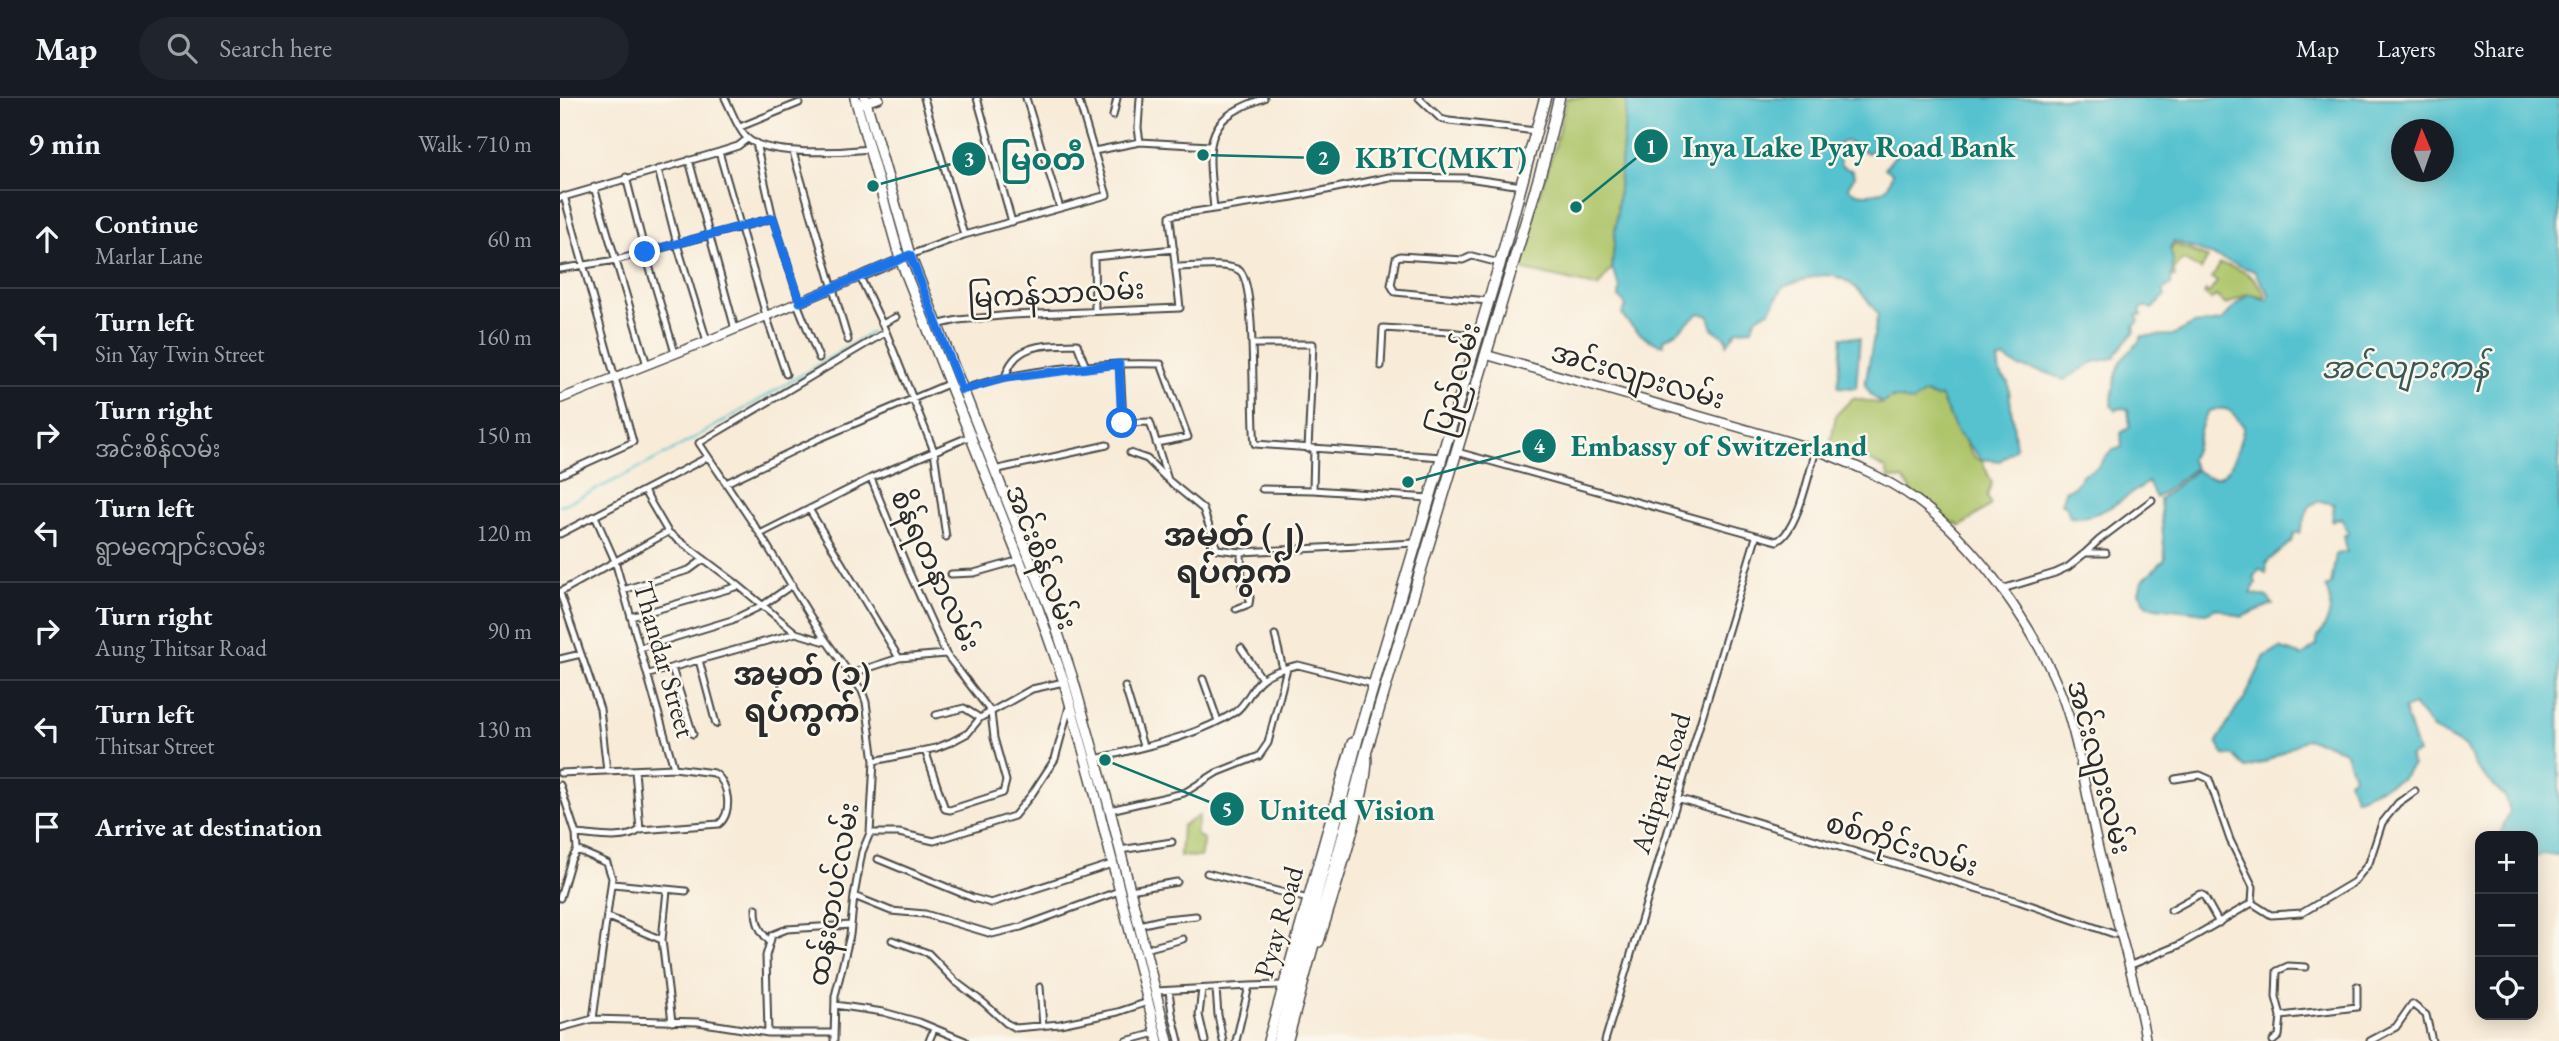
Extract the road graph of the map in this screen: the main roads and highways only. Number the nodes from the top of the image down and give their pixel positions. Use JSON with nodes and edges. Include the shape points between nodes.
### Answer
{"nodes":[{"id":1,"x":879,"y":98,"type":"edge"},
{"id":2,"x":1545,"y":98,"type":"edge"},
{"id":3,"x":1559,"y":98,"type":"edge"},
{"id":4,"x":861,"y":101,"type":"edge"},
{"id":5,"x":874,"y":148,"type":"junction"},
{"id":6,"x":1515,"y":210,"type":"junction"},
{"id":7,"x":1528,"y":214,"type":"junction"},
{"id":8,"x":910,"y":255,"type":"junction"},
{"id":9,"x":900,"y":259,"type":"junction"},
{"id":10,"x":1477,"y":337,"type":"junction"},
{"id":11,"x":1487,"y":355,"type":"junction"},
{"id":12,"x":1468,"y":368,"type":"junction"},
{"id":13,"x":560,"y":399,"type":"edge"},
{"id":14,"x":1358,"y":737,"type":"junction"},
{"id":15,"x":1157,"y":1037,"type":"edge"},
{"id":16,"x":1168,"y":1041,"type":"edge"},
{"id":17,"x":1268,"y":1041,"type":"edge"},
{"id":18,"x":1278,"y":1041,"type":"edge"},
{"id":19,"x":1289,"y":1041,"type":"edge"},
{"id":20,"x":2146,"y":1041,"type":"edge"}],
"edges":[{"from":1,"to":4,"type":"main road"},
{"from":2,"to":6,"type":"highway","name":"ပြည်လမ်း"},
{"from":3,"to":7,"type":"highway","name":"ပြည်လမ်း"},
{"from":4,"to":5,"type":"main road"},
{"from":5,"to":8,"type":"main road","name":"အင်းစိန်လမ်း"},
{"from":5,"to":9,"type":"main road","name":"အင်းစိန်လမ်း"},
{"from":6,"to":7,"type":"highway"},
{"from":6,"to":10,"type":"highway","name":"ပြည်လမ်း"},
{"from":7,"to":11,"type":"highway","name":"ပြည်လမ်း"},
{"from":8,"to":9,"type":"main road"},
{"from":8,"to":16,"type":"main road","name":"အင်းစိန်လမ်း","via":[[1052,615],[1110,810]]},
{"from":9,"to":13,"type":"main road"},
{"from":9,"to":15,"type":"main road","name":"အင်းစိန်လမ်း","via":[[1064,682]]},
{"from":10,"to":11,"type":"main road"},
{"from":10,"to":12,"type":"highway","name":"ပြည်လမ်း"},
{"from":11,"to":12,"type":"main road"},
{"from":11,"to":19,"type":"highway","name":"ပြည်လမ်း","via":[[1366,752]]},
{"from":11,"to":20,"type":"main road","name":"အင်းလျားလမ်း","via":[[1816,450],[1865,470],[1917,500],[1961,541],[2024,619],[2060,692],[2131,965]]},
{"from":12,"to":14,"type":"highway","name":"ပြည်လမ်း"},
{"from":14,"to":17,"type":"main road","name":"Pyay Road","via":[[1353,739],[1344,768]]},
{"from":14,"to":18,"type":"highway","name":"Pyay Road"}]}
